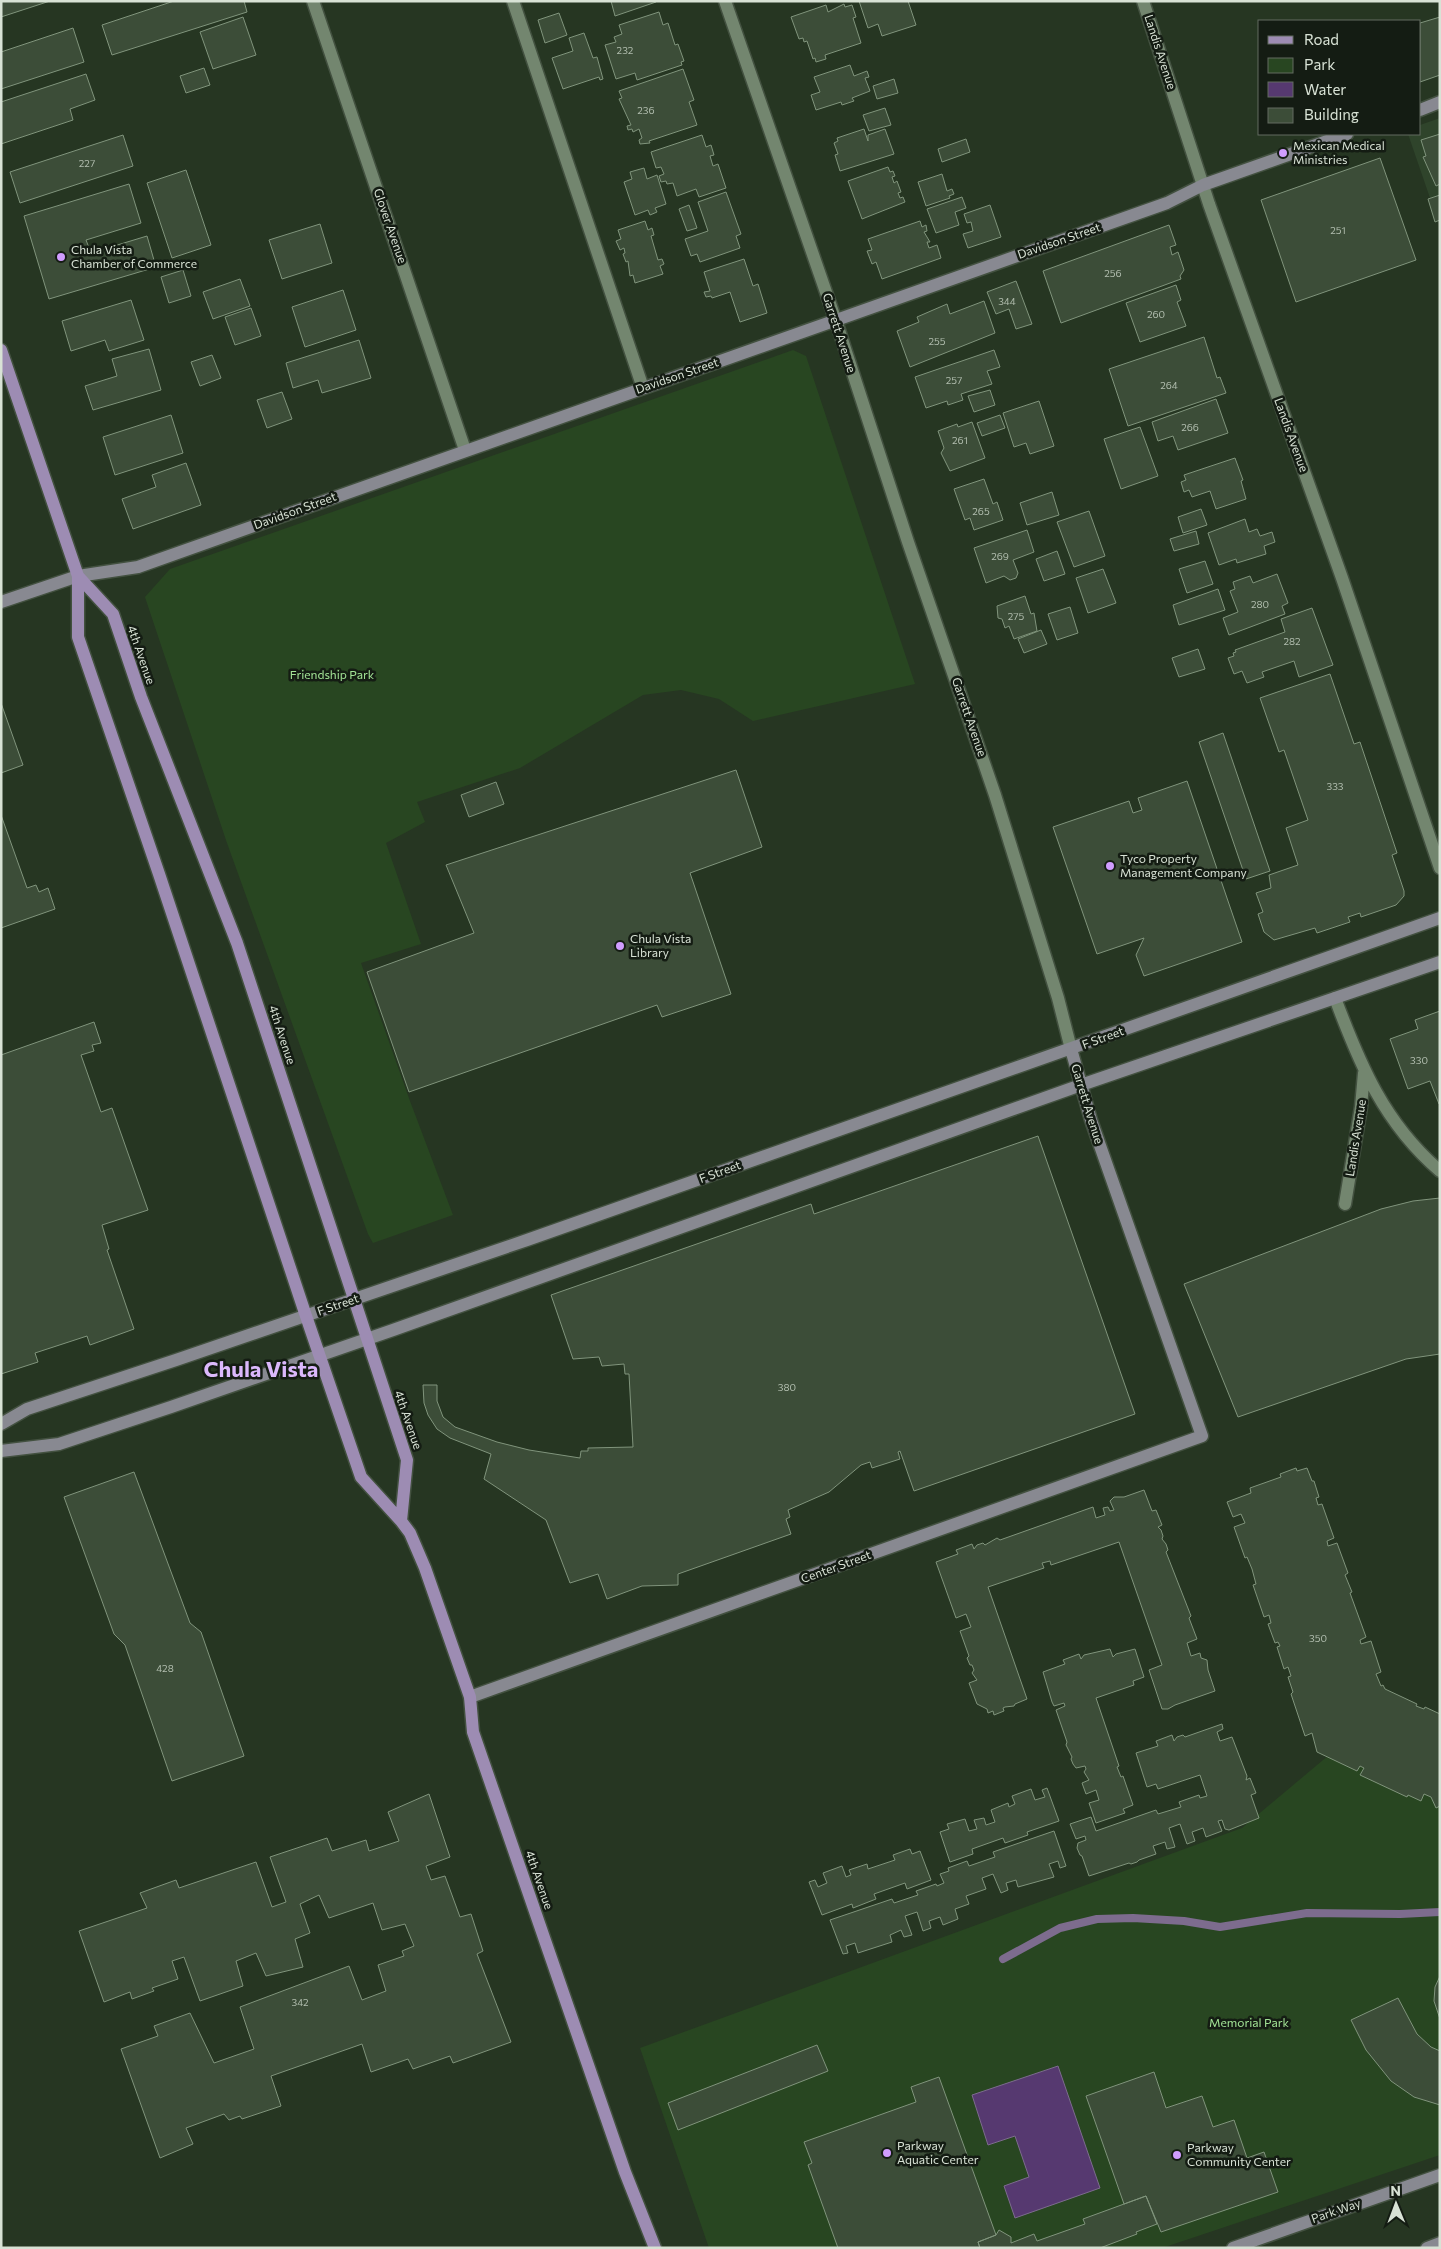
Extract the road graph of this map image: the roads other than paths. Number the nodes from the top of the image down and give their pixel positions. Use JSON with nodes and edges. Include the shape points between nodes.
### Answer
{"nodes":[{"id":1,"x":313,"y":1,"type":"edge"},
{"id":2,"x":513,"y":1,"type":"edge"},
{"id":3,"x":725,"y":1,"type":"edge"},
{"id":4,"x":1144,"y":1,"type":"edge"},
{"id":5,"x":1440,"y":102,"type":"edge"},
{"id":6,"x":1421,"y":110,"type":"edge"},
{"id":7,"x":1344,"y":135,"type":"edge"},
{"id":8,"x":1202,"y":185,"type":"junction"},
{"id":9,"x":836,"y":321,"type":"junction"},
{"id":10,"x":1,"y":350,"type":"edge"},
{"id":11,"x":643,"y":388,"type":"junction"},
{"id":12,"x":465,"y":450,"type":"junction"},
{"id":13,"x":78,"y":576,"type":"junction"},
{"id":14,"x":1,"y":602,"type":"edge"},
{"id":15,"x":1440,"y":868,"type":"edge"},
{"id":16,"x":1440,"y":918,"type":"edge"},
{"id":17,"x":1440,"y":962,"type":"edge"},
{"id":18,"x":1334,"y":998,"type":"junction"},
{"id":19,"x":1071,"y":1049,"type":"junction"},
{"id":20,"x":1364,"y":1072,"type":"junction"},
{"id":21,"x":1081,"y":1085,"type":"junction"},
{"id":22,"x":1440,"y":1171,"type":"edge"},
{"id":23,"x":1345,"y":1204,"type":"dead end"},
{"id":24,"x":353,"y":1300,"type":"junction"},
{"id":25,"x":306,"y":1316,"type":"junction"},
{"id":26,"x":366,"y":1339,"type":"junction"},
{"id":27,"x":319,"y":1356,"type":"junction"},
{"id":28,"x":1,"y":1424,"type":"edge"},
{"id":29,"x":1202,"y":1436,"type":"joint"},
{"id":30,"x":1,"y":1452,"type":"edge"},
{"id":31,"x":401,"y":1521,"type":"junction"},
{"id":32,"x":470,"y":1698,"type":"junction"},
{"id":33,"x":1440,"y":2175,"type":"edge"},
{"id":34,"x":1440,"y":2243,"type":"edge"},
{"id":35,"x":655,"y":2248,"type":"edge"},
{"id":36,"x":1233,"y":2248,"type":"edge"},
{"id":37,"x":1427,"y":2248,"type":"edge"}],
"edges":[{"from":1,"to":12,"type":"street","name":"Glover Avenue"},
{"from":2,"to":11,"type":"street"},
{"from":3,"to":9,"type":"street","name":"Garrett Avenue"},
{"from":4,"to":8,"type":"street","name":"Landis Avenue"},
{"from":5,"to":6,"type":"main road"},
{"from":7,"to":8,"type":"main road","name":"Davidson Street"},
{"from":8,"to":9,"type":"main road","name":"Davidson Street","via":[[1167,204]]},
{"from":8,"to":15,"type":"street","name":"Landis Avenue","via":[[1342,578]]},
{"from":9,"to":11,"type":"main road","name":"Davidson Street"},
{"from":9,"to":19,"type":"street","name":"Garrett Avenue","via":[[995,795]]},
{"from":10,"to":13,"type":"main road","name":"4th Avenue"},
{"from":11,"to":12,"type":"main road","name":"Davidson Street"},
{"from":12,"to":13,"type":"main road","name":"Davidson Street","via":[[138,567]]},
{"from":13,"to":14,"type":"main road","name":"Davidson Street"},
{"from":13,"to":24,"type":"main road","name":"4th Avenue","via":[[113,614],[141,697],[237,943]]},
{"from":13,"to":25,"type":"main road","name":"4th Avenue","via":[[78,637]]},
{"from":16,"to":19,"type":"main road","name":"F Street"},
{"from":17,"to":18,"type":"main road"},
{"from":18,"to":20,"type":"street","name":"Landis Avenue"},
{"from":18,"to":21,"type":"main road"},
{"from":19,"to":21,"type":"main road","name":"Garrett Avenue"},
{"from":19,"to":24,"type":"main road","name":"F Street"},
{"from":20,"to":22,"type":"street","name":"Landis Avenue","via":[[1381,1102],[1423,1156]]},
{"from":20,"to":23,"type":"street","name":"Landis Avenue","via":[[1362,1107]]},
{"from":21,"to":26,"type":"main road"},
{"from":21,"to":29,"type":"main road","name":"Garrett Avenue"},
{"from":24,"to":25,"type":"main road","name":"F Street"},
{"from":24,"to":26,"type":"main road","name":"4th Avenue"},
{"from":25,"to":27,"type":"main road","name":"4th Avenue"},
{"from":25,"to":28,"type":"main road","name":"F Street","via":[[27,1409]]},
{"from":26,"to":27,"type":"main road"},
{"from":26,"to":31,"type":"main road","name":"4th Avenue","via":[[407,1460]]},
{"from":27,"to":30,"type":"main road","via":[[59,1444]]},
{"from":27,"to":31,"type":"main road","name":"4th Avenue","via":[[361,1477]]},
{"from":29,"to":32,"type":"main road","name":"Center Street"},
{"from":31,"to":32,"type":"main road","name":"4th Avenue","via":[[410,1533],[425,1568]]},
{"from":32,"to":35,"type":"main road","name":"4th Avenue","via":[[473,1732],[625,2172]]},
{"from":33,"to":36,"type":"main road","name":"Park Way"},
{"from":34,"to":37,"type":"main road"}]}
